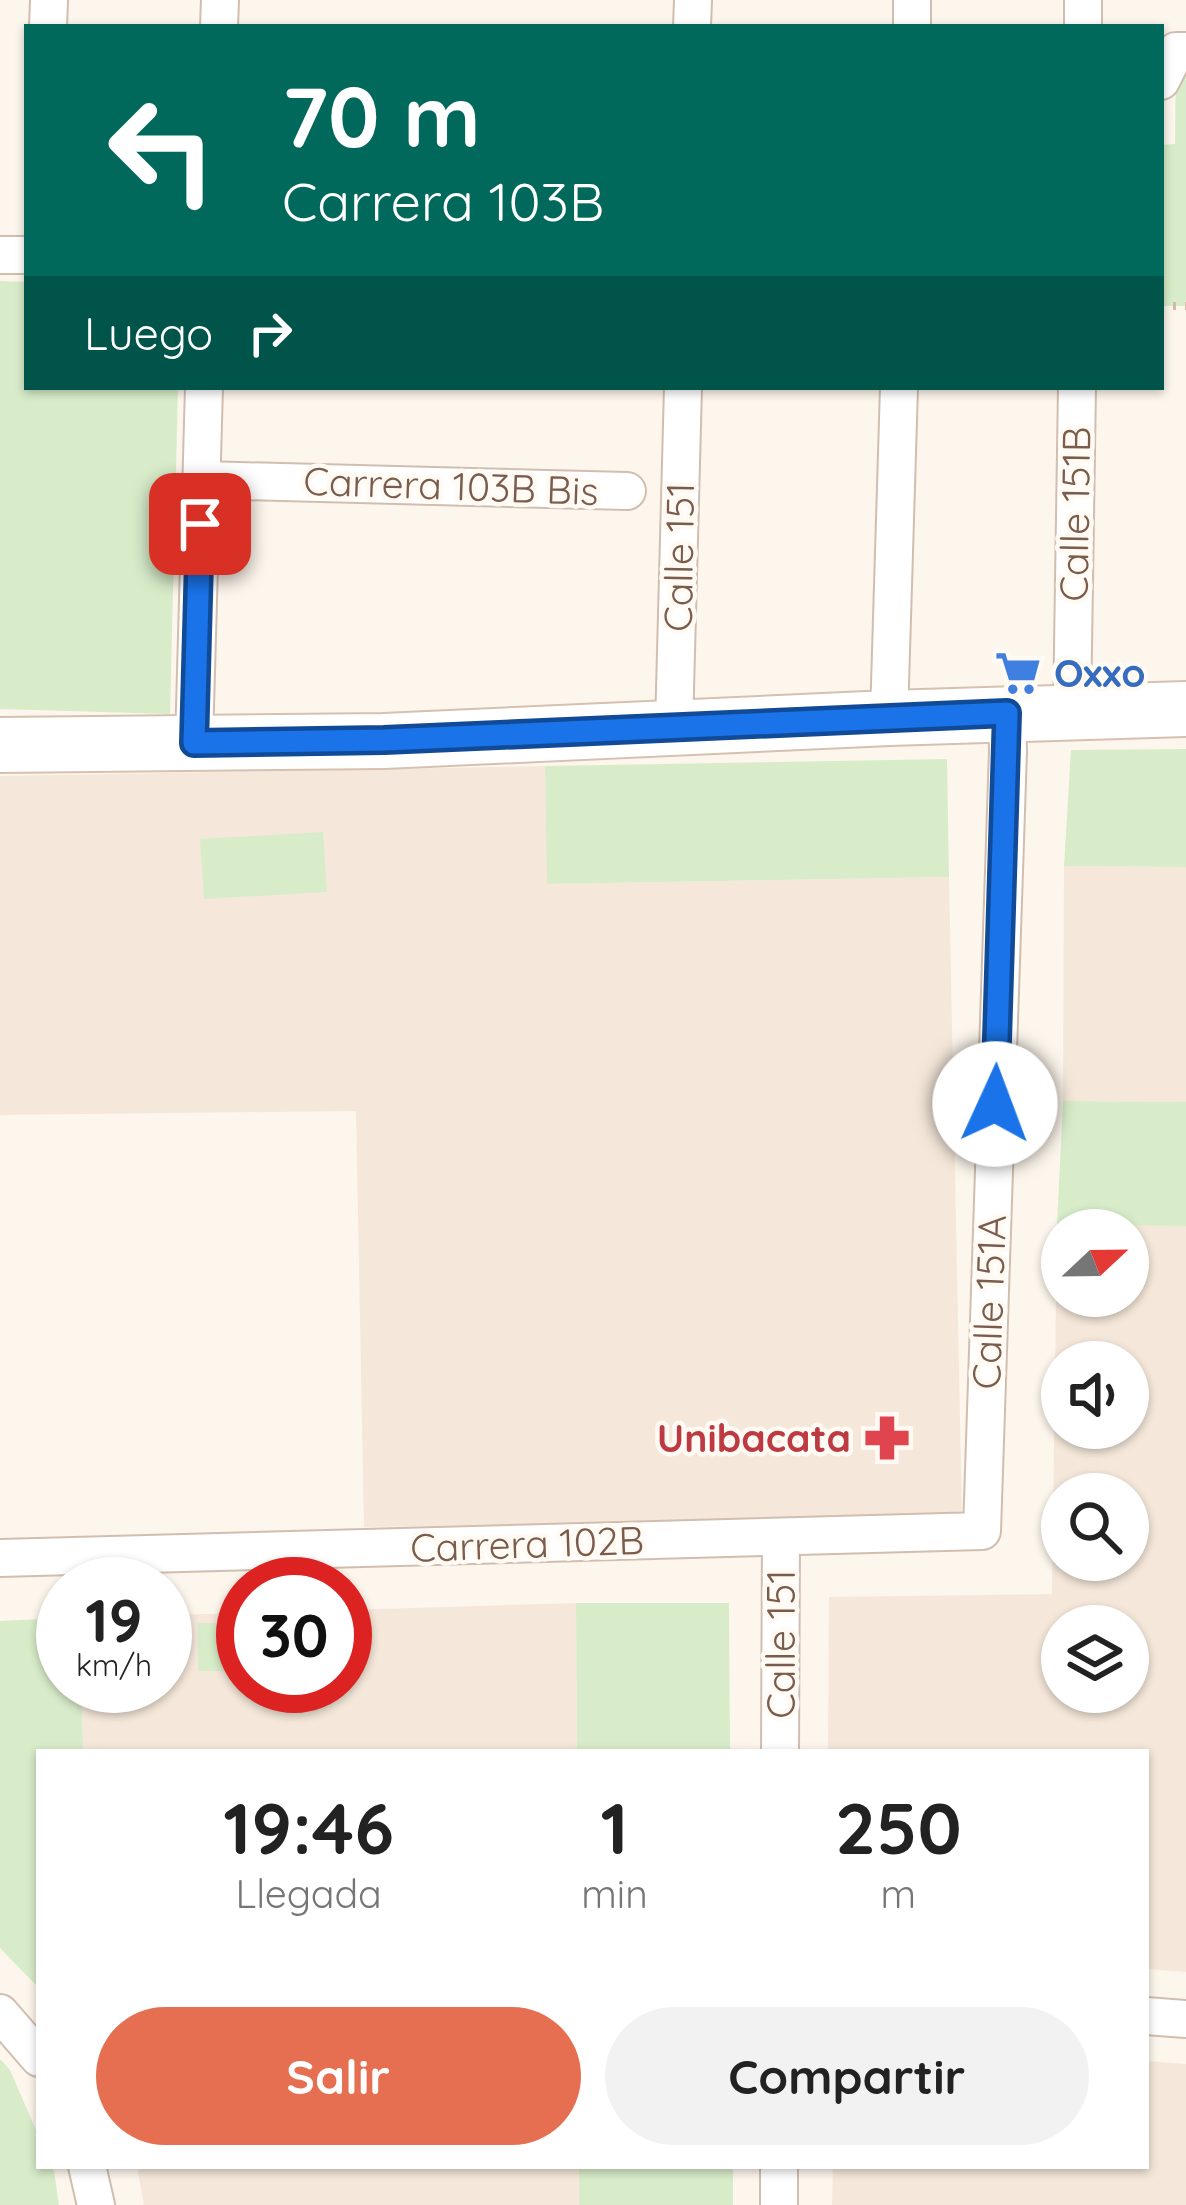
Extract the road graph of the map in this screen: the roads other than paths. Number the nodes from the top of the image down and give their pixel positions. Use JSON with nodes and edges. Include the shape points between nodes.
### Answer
{"nodes":[{"id":1,"x":1186,"y":51,"type":"edge"},
{"id":2,"x":1164,"y":75,"type":"edge"},
{"id":3,"x":203,"y":390,"type":"edge"},
{"id":4,"x":683,"y":390,"type":"edge"},
{"id":5,"x":899,"y":390,"type":"edge"},
{"id":6,"x":1076,"y":390,"type":"edge"},
{"id":7,"x":202,"y":480,"type":"junction"},
{"id":8,"x":627,"y":491,"type":"dead end"},
{"id":9,"x":1186,"y":709,"type":"edge"},
{"id":10,"x":1072,"y":712,"type":"junction"},
{"id":11,"x":1007,"y":713,"type":"junction"},
{"id":12,"x":889,"y":718,"type":"junction"},
{"id":13,"x":674,"y":728,"type":"junction"},
{"id":14,"x":194,"y":743,"type":"junction"},
{"id":15,"x":0,"y":745,"type":"edge"},
{"id":16,"x":982,"y":1531,"type":"joint"},
{"id":17,"x":781,"y":1537,"type":"junction"},
{"id":18,"x":0,"y":1558,"type":"edge"},
{"id":19,"x":780,"y":1749,"type":"edge"},
{"id":20,"x":0,"y":2013,"type":"edge"},
{"id":21,"x":1149,"y":2016,"type":"edge"},
{"id":22,"x":1186,"y":2020,"type":"edge"},
{"id":23,"x":36,"y":2055,"type":"edge"},
{"id":24,"x":88,"y":2169,"type":"edge"},
{"id":25,"x":779,"y":2169,"type":"edge"},
{"id":26,"x":96,"y":2205,"type":"edge"},
{"id":27,"x":779,"y":2205,"type":"edge"}],
"edges":[{"from":1,"to":2,"type":"street","via":[[1176,51]]},
{"from":3,"to":7,"type":"street"},
{"from":4,"to":13,"type":"street","name":"Calle 151"},
{"from":5,"to":12,"type":"street"},
{"from":6,"to":10,"type":"street","name":"Calle 151B"},
{"from":7,"to":8,"type":"street","name":"Carrera 103B Bis"},
{"from":7,"to":14,"type":"street"},
{"from":9,"to":10,"type":"street"},
{"from":10,"to":11,"type":"street"},
{"from":11,"to":12,"type":"street"},
{"from":11,"to":16,"type":"street","name":"Calle 151A"},
{"from":12,"to":13,"type":"street"},
{"from":13,"to":14,"type":"street"},
{"from":14,"to":15,"type":"street"},
{"from":16,"to":17,"type":"street","name":"Carrera 102B"},
{"from":17,"to":18,"type":"street","name":"Carrera 102B"},
{"from":17,"to":19,"type":"street","name":"Calle 151"},
{"from":20,"to":23,"type":"street"},
{"from":21,"to":22,"type":"street"},
{"from":24,"to":26,"type":"street"},
{"from":25,"to":27,"type":"street"}]}
